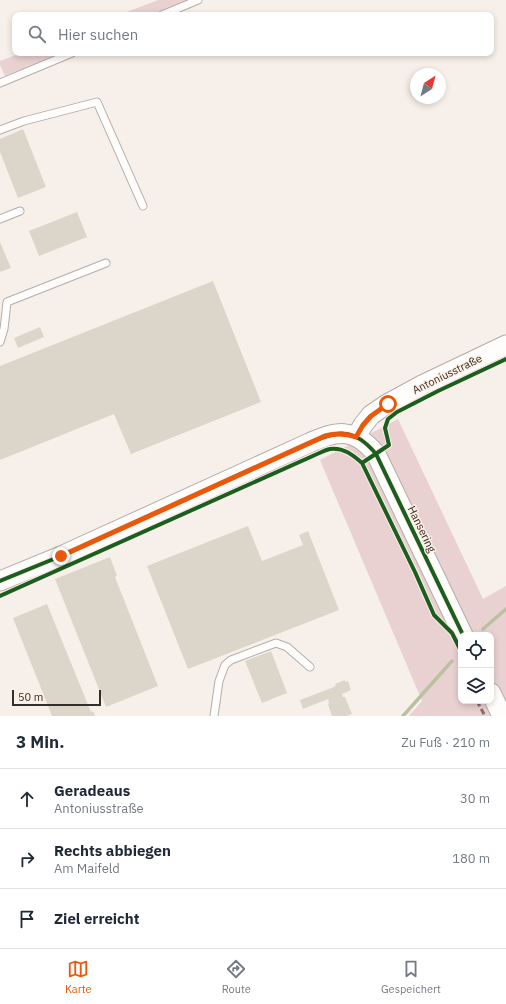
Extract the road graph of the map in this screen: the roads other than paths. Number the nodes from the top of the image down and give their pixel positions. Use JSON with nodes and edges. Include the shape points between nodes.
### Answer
{"nodes":[{"id":1,"x":198,"y":0,"type":"edge"},
{"id":2,"x":169,"y":12,"type":"edge"},
{"id":3,"x":65,"y":56,"type":"edge"},
{"id":4,"x":0,"y":83,"type":"edge"},
{"id":5,"x":0,"y":130,"type":"edge"},
{"id":6,"x":143,"y":206,"type":"dead end"},
{"id":7,"x":20,"y":211,"type":"dead end"},
{"id":8,"x":0,"y":219,"type":"edge"},
{"id":9,"x":106,"y":263,"type":"dead end"},
{"id":10,"x":0,"y":297,"type":"edge"},
{"id":11,"x":7,"y":302,"type":"junction"},
{"id":12,"x":0,"y":342,"type":"edge"},
{"id":13,"x":506,"y":345,"type":"edge"},
{"id":14,"x":356,"y":437,"type":"junction"},
{"id":15,"x":0,"y":581,"type":"edge"},
{"id":16,"x":462,"y":632,"type":"edge"},
{"id":17,"x":310,"y":667,"type":"dead end"},
{"id":18,"x":494,"y":699,"type":"edge"},
{"id":19,"x":214,"y":716,"type":"edge"},
{"id":20,"x":502,"y":716,"type":"edge"}],
"edges":[{"from":1,"to":2,"type":"lane"},
{"from":3,"to":4,"type":"lane"},
{"from":5,"to":6,"type":"lane","via":[[97,102]]},
{"from":7,"to":8,"type":"lane"},
{"from":9,"to":11,"type":"lane"},
{"from":10,"to":11,"type":"lane"},
{"from":11,"to":12,"type":"lane"},
{"from":13,"to":14,"type":"street","name":"Antoniusstraße","via":[[388,404],[371,416]]},
{"from":14,"to":15,"type":"street","via":[[340,433],[325,436],[61,556]]},
{"from":14,"to":16,"type":"street","name":"Hansering","via":[[376,454]]},
{"from":17,"to":19,"type":"lane","via":[[287,647],[276,643],[231,660],[225,665],[220,681]]},
{"from":18,"to":20,"type":"street"}]}
